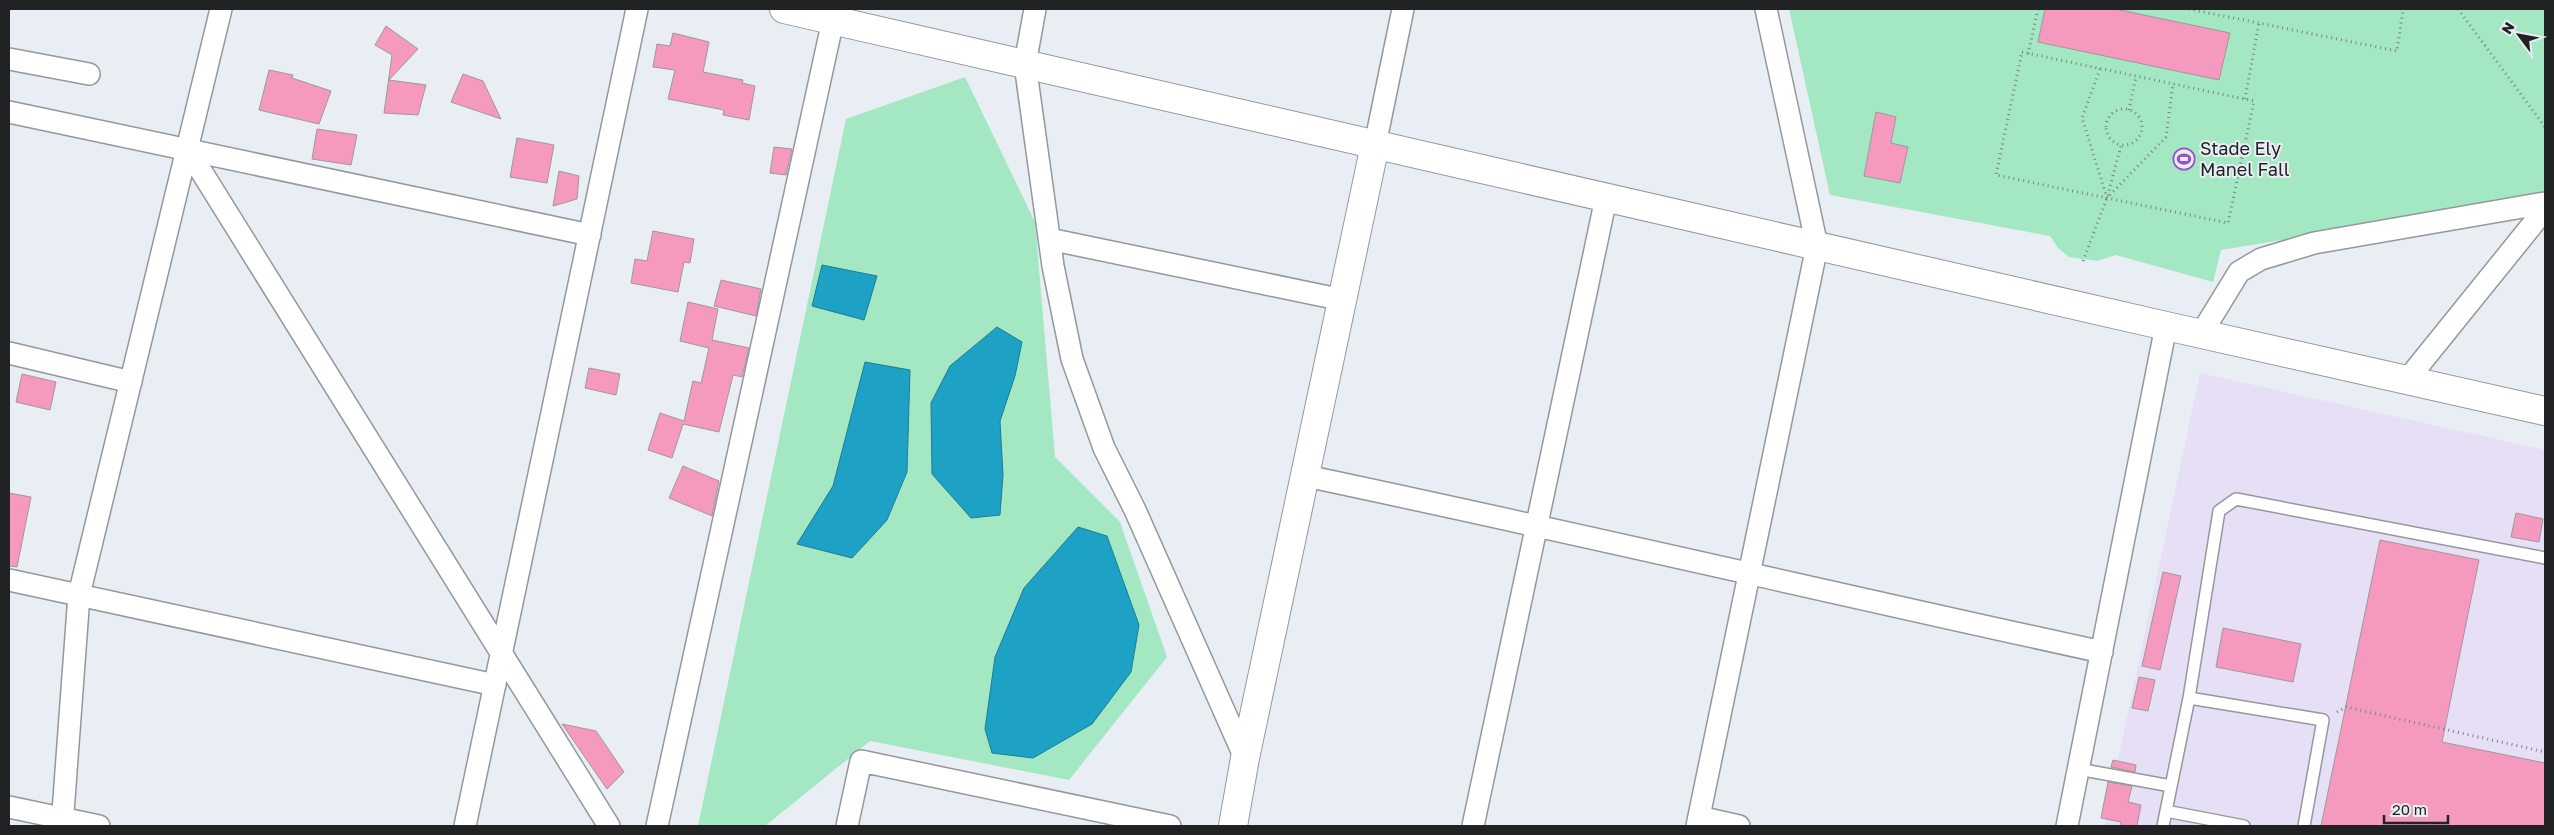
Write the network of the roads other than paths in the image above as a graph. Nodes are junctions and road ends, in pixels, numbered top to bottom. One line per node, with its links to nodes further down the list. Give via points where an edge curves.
1 (221, 9): 13 (street)
2 (637, 9): 17 (street)
3 (784, 9): 7 (street)
4 (1035, 9): 9 (street)
5 (1403, 9): 12 (street)
6 (1766, 9): 19 (street)
7 (833, 20): 9 (street); 47 (street)
8 (9, 59): 10 (street)
9 (1025, 64): 12 (street); 18 (street)
10 (89, 74)
11 (9, 112): 13 (street)
12 (1375, 145): 14 (street); 20 (street)
13 (188, 150): 17 (street); 25 (street); 34 (street)
14 (1606, 198): 19 (street); 28 (street)
15 (2545, 203): 22 (street, via 2314,243 2261,259 2239,272)
16 (2545, 209): 24 (street)
17 (590, 235): 34 (street)
18 (1050, 239): 20 (street); 37 (street, via 1072,358 1104,448)
19 (1818, 246): 21 (street); 30 (street)
20 (1343, 300): 27 (street)
21 (2166, 326): 22 (street); 33 (street)
22 (2201, 334): 24 (street)
23 (9, 353): 25 (street)
24 (2407, 380): 26 (street)
25 (131, 382): 32 (street)
26 (2545, 411)
27 (1306, 476): 28 (street); 37 (street)
28 (1538, 525): 30 (street); 51 (street)
29 (2545, 558): 36 (lane, via 2236,499 2219,511)
30 (1750, 575): 33 (street); 43 (street)
31 (9, 580): 32 (street)
32 (79, 595): 35 (street); 42 (street)
33 (2102, 652): 38 (street)
34 (502, 654): 35 (street); 46 (street)
35 (495, 685): 45 (street)
36 (2189, 698): 39 (lane); 56 (lane, via 2323,720)
37 (1245, 758): 50 (street)
38 (2078, 769): 39 (lane); 53 (street)
39 (2171, 786): 41 (lane)
40 (9, 807): 42 (street)
41 (2166, 811): 54 (lane); 55 (lane)
42 (63, 822): 44 (street)
43 (1698, 822): 52 (street)
44 (99, 826)
45 (465, 826)
46 (609, 826)
47 (656, 826)
48 (847, 826): 49 (street, via 861,761)
49 (1170, 826)
50 (1234, 826)
51 (1473, 826)
52 (1739, 826)
53 (2067, 826)
54 (2163, 826)
55 (2244, 826)
56 (2304, 826)

